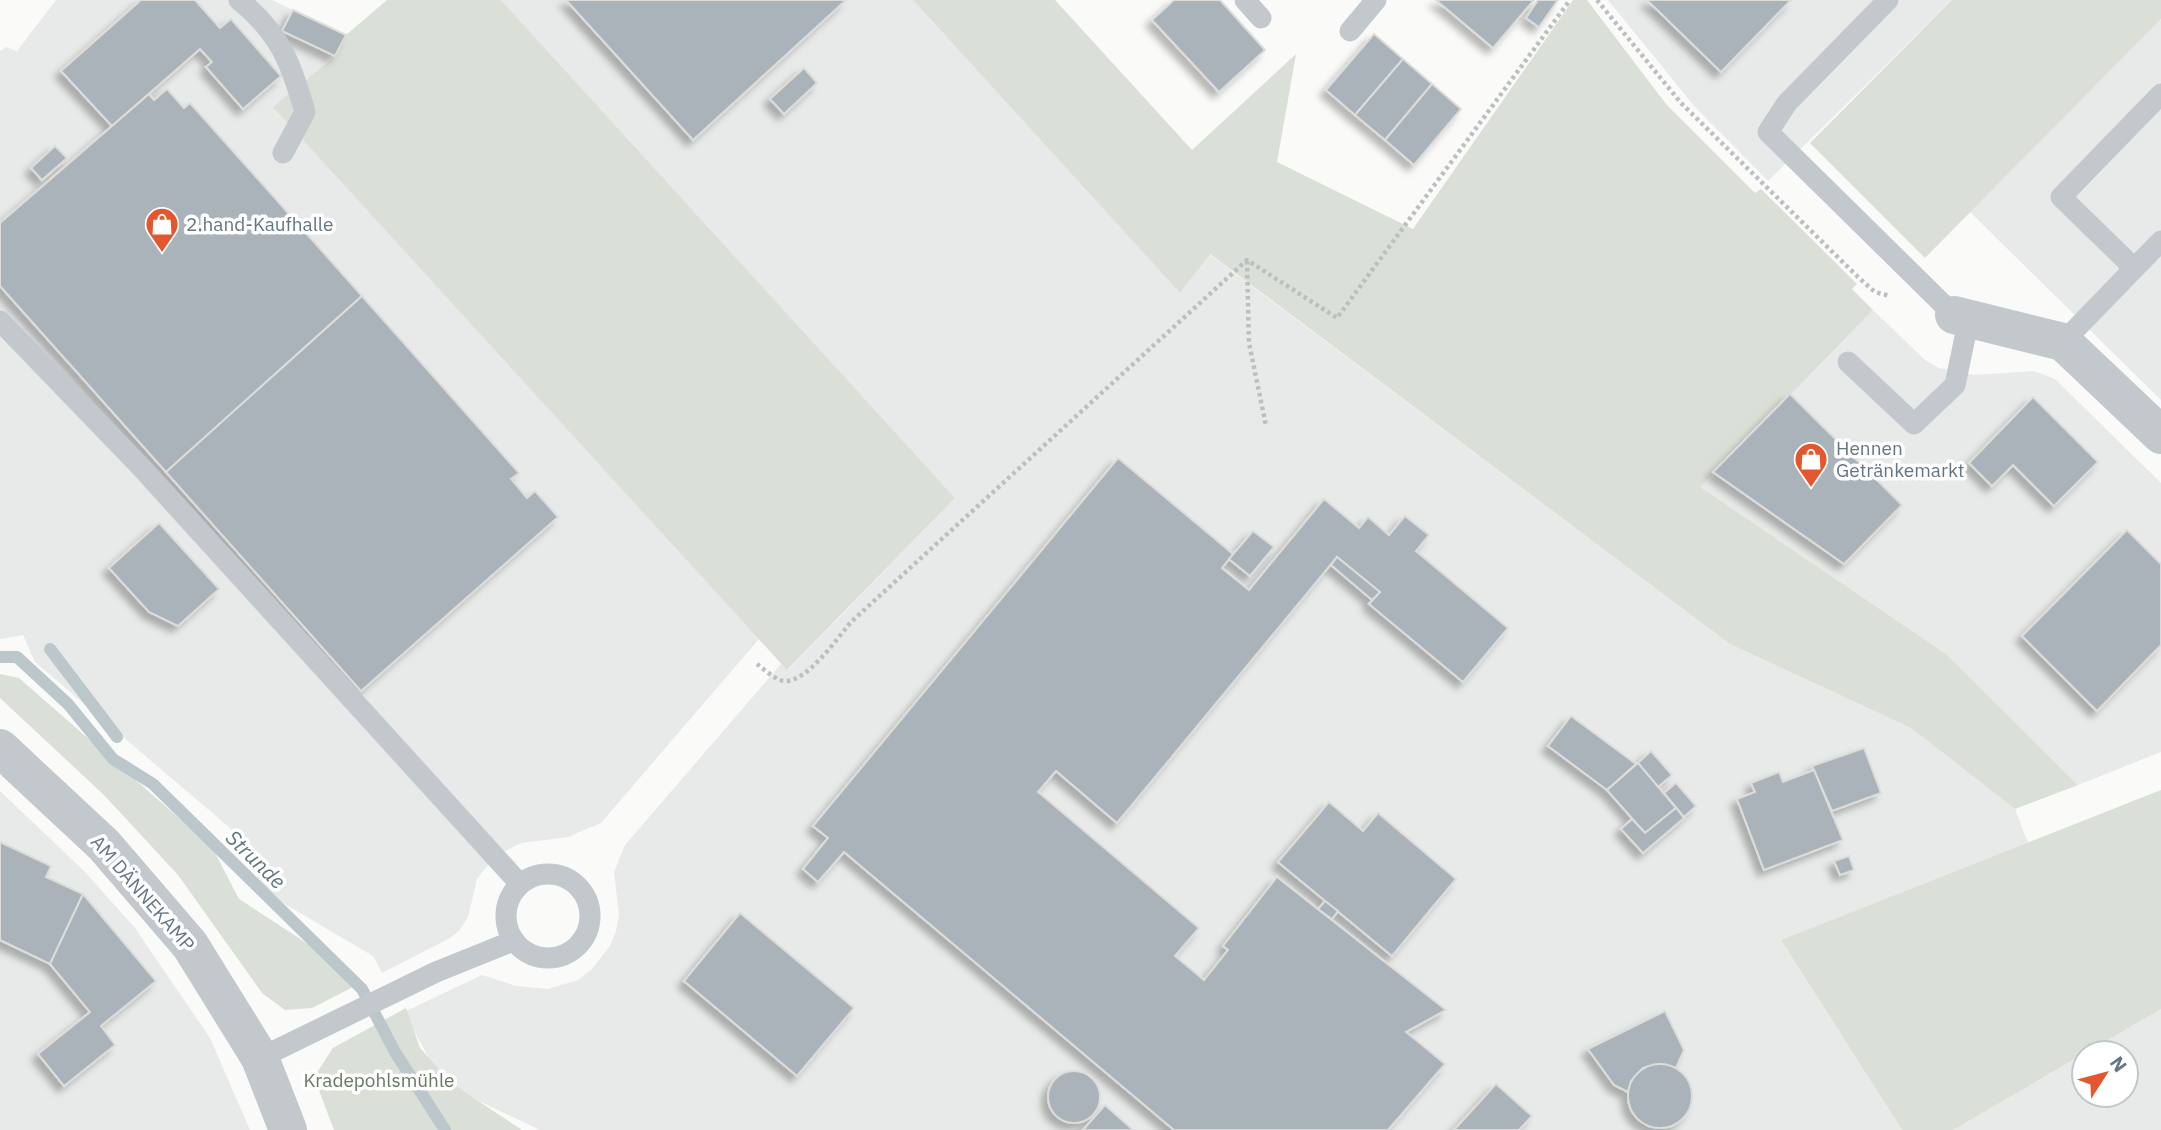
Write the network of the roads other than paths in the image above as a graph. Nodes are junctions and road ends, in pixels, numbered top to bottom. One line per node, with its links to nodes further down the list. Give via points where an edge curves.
1 (239, 0): 8 (lane, via 276,37 292,65 305,112)
2 (1245, 0): 5 (lane)
3 (1376, 0): 6 (lane)
4 (1888, 0): 11 (lane, via 1787,103 1768,132)
5 (1261, 18)
6 (1350, 31)
7 (2161, 94): 10 (lane, via 2061,197)
8 (283, 153)
9 (2161, 241): 10 (lane)
10 (2134, 268): 13 (lane)
11 (1961, 317): 13 (street); 14 (lane, via 1955,385 1914,424)
12 (0, 321): 17 (lane, via 140,466)
13 (2063, 342): 15 (street)
14 (1847, 362)
15 (2161, 435)
16 (0, 748): 19 (street, AM DÄNNEKAMP, via 104,845 190,945)
17 (520, 884): 18 (lane, via 505,911); 18 (lane, via 549,873 564,876 588,899 591,917 589,932 565,956 546,959 527,953)
18 (513, 941): 19 (lane, via 436,972)
19 (260, 1058): 20 (street, AM DÄNNEKAMP)
20 (288, 1130)

